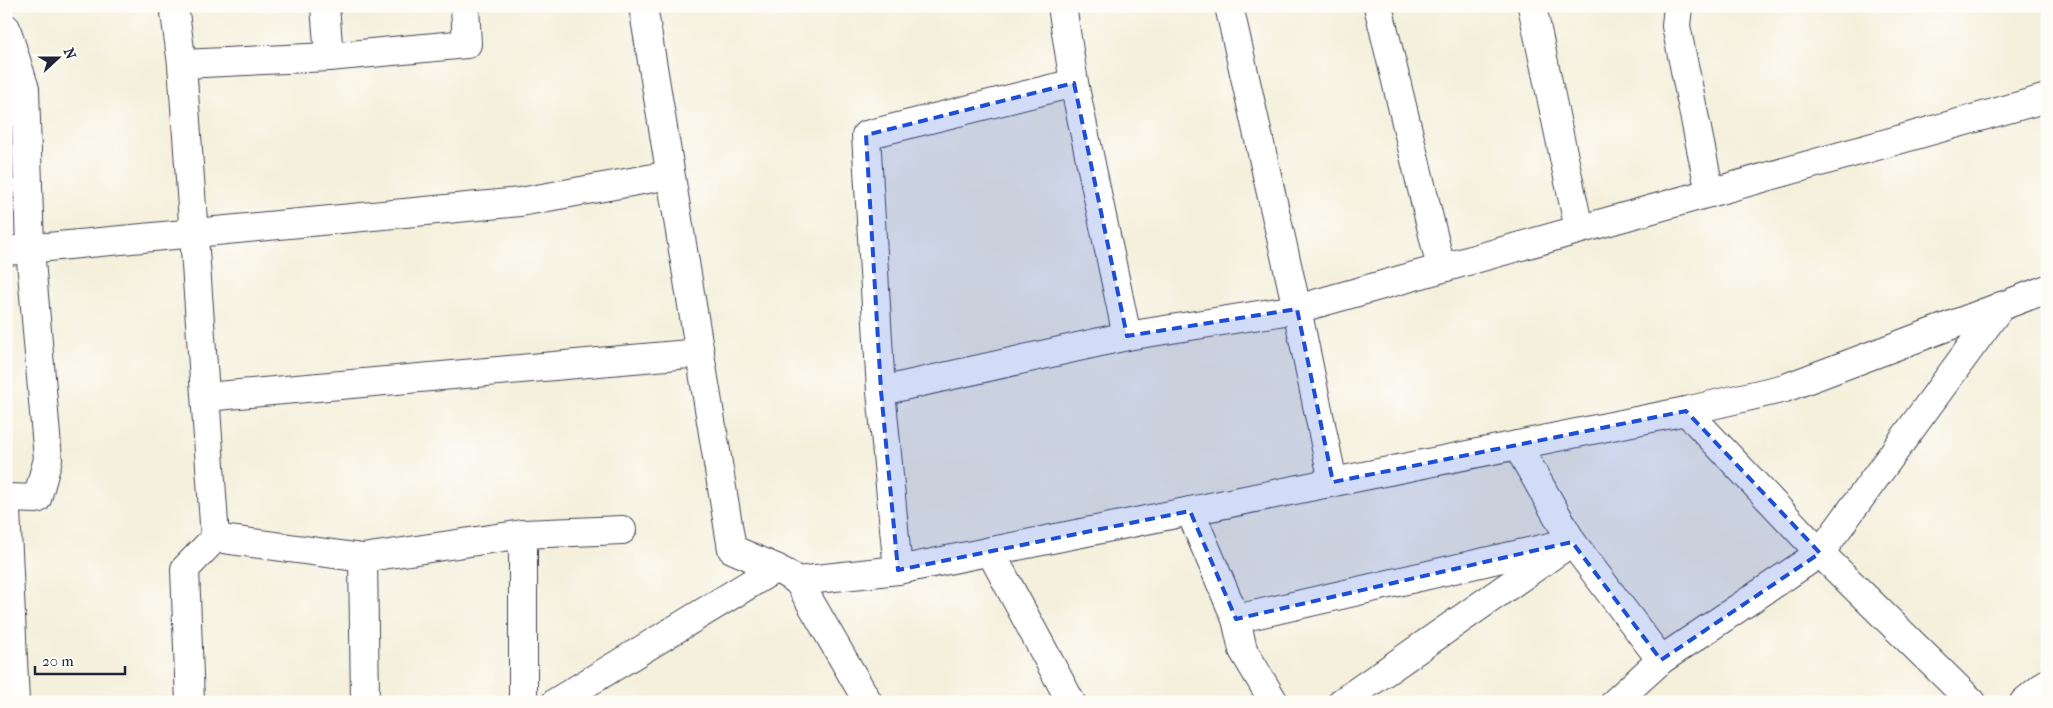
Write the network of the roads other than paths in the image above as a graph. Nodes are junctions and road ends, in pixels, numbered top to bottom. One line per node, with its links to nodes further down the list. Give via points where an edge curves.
1 (174, 6): 12 (street)
2 (325, 6): 11 (street)
3 (464, 6): 11 (street, via 467,44)
4 (643, 6): 16 (street)
5 (1062, 6): 13 (street)
6 (1228, 6): 24 (street)
7 (1378, 6): 21 (street)
8 (1532, 6): 18 (street)
9 (1678, 6): 17 (street, via 1676,26)
10 (6, 28): 14 (street)
11 (329, 56): 12 (street)
12 (182, 64): 19 (street)
13 (1074, 83): 25 (street); 27 (street, via 866,135)
14 (16, 90): 20 (street)
15 (2047, 98): 17 (street)
16 (670, 174): 19 (street, via 520,202); 26 (street)
17 (1710, 192): 18 (street)
18 (1579, 229): 21 (street)
19 (195, 233): 20 (street); 28 (street)
20 (18, 250): 32 (street, via 48,459 37,499)
21 (1441, 268): 24 (street)
22 (2047, 289): 23 (street)
23 (2001, 306): 29 (street, via 1785,388); 40 (street)
24 (1297, 309): 25 (street); 31 (street)
25 (1127, 336): 27 (street)
26 (700, 353): 28 (street); 43 (street, via 732,548)
27 (881, 391): 42 (street)
28 (206, 396): 37 (street)
29 (1686, 411): 30 (street); 40 (street)
30 (1517, 445): 31 (street); 38 (street)
31 (1333, 482): 34 (street)
32 (6, 498)
33 (6, 510): 45 (street)
34 (1190, 511): 39 (street); 44 (street)
35 (622, 530): 36 (street)
36 (523, 534): 41 (street); 51 (street)
37 (215, 538): 41 (street); 49 (street, via 185,568)
38 (1572, 542): 44 (street); 46 (street); 56 (street)
39 (990, 551): 42 (street); 54 (street)
40 (1820, 553): 46 (street); 58 (street)
41 (363, 558): 50 (street)
42 (898, 570): 43 (street)
43 (787, 574): 52 (street); 53 (street)
44 (1236, 619): 55 (street, via 1243,650)
45 (9, 620): 48 (street)
46 (1661, 660): 57 (street)
47 (2047, 683): 59 (street)
48 (15, 702)
49 (190, 702)
50 (365, 702)
51 (523, 702)
52 (556, 702)
53 (868, 702)
54 (1071, 702)
55 (1274, 702)
56 (1342, 702)
57 (1615, 702)
58 (1972, 702)
59 (2024, 702)

